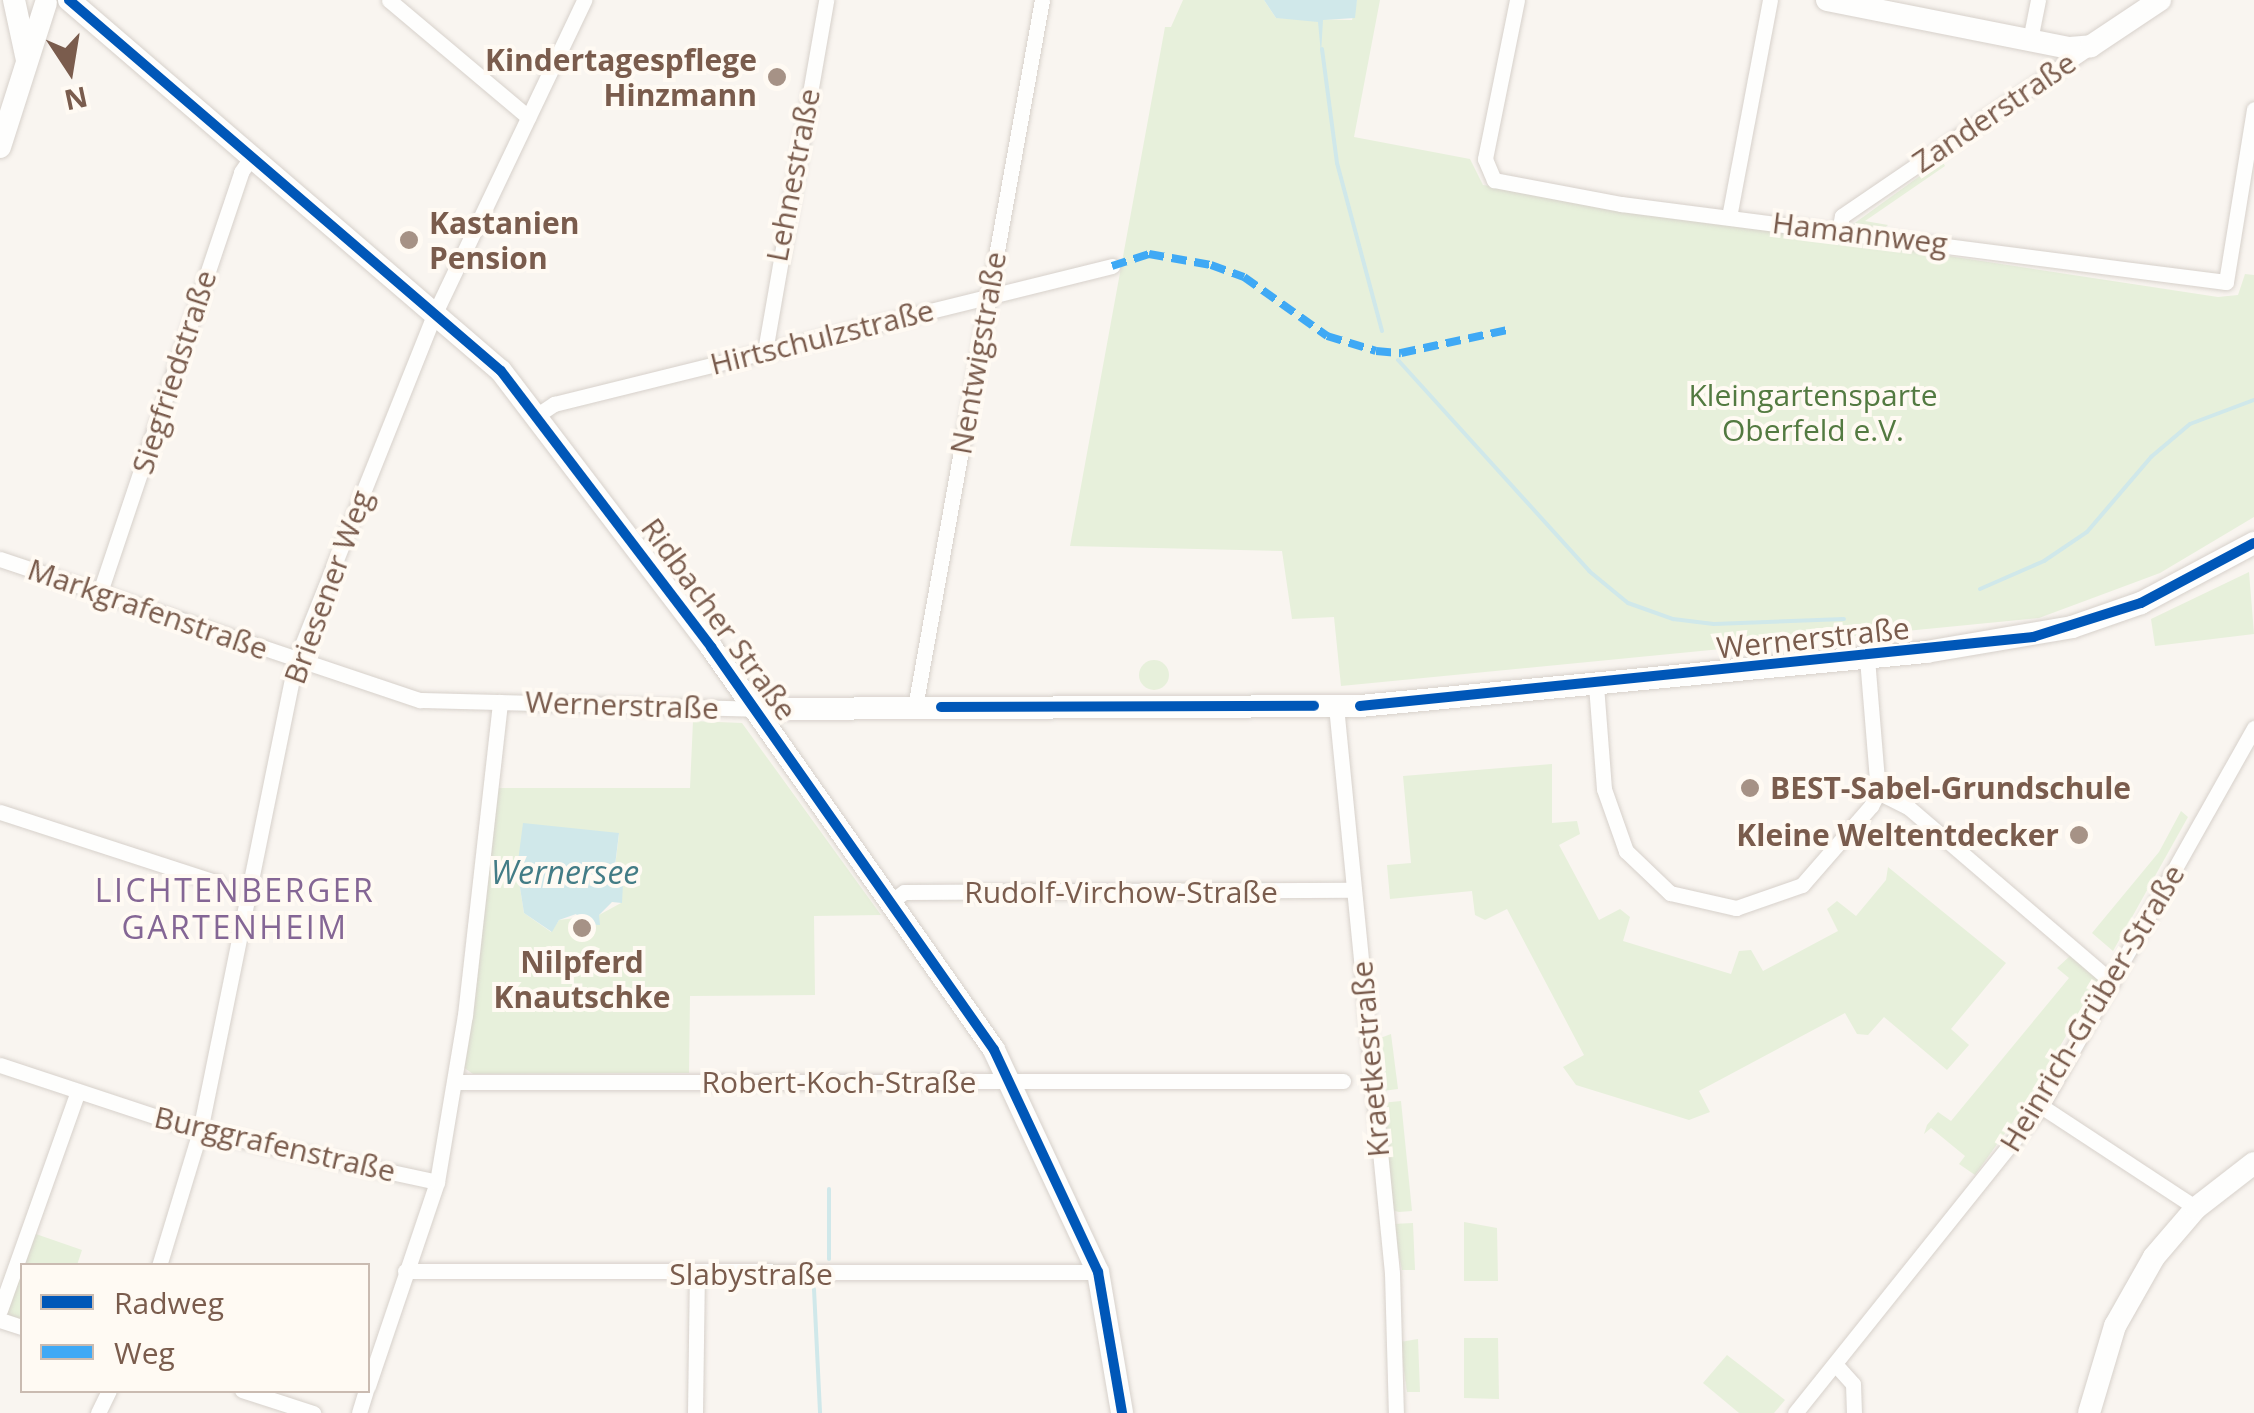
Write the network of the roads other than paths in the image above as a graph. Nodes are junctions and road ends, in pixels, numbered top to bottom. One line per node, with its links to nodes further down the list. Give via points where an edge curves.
1 (14, 0): 11 (street, via 28,8); 14 (street)
2 (389, 0): 16 (street)
3 (584, 0): 16 (street, Briesener Weg)
4 (826, 0): 24 (street, Lehnestraße)
5 (1042, 0): 22 (street, Nentwigstraße)
6 (1517, 0): 19 (street, Hamannweg, via 1485,159 1494,180)
7 (1770, 0): 19 (street)
8 (1827, 0): 12 (street)
9 (2038, 0): 12 (street)
10 (2160, 0): 13 (street, Zanderstraße)
11 (55, 1): 14 (street); 18 (street, Ridbacher Straße)
12 (2030, 40): 13 (street)
13 (2091, 46): 20 (street, Zanderstraße, via 1842,216)
14 (28, 64): 17 (street)
15 (2254, 109): 20 (street, Hamannweg, via 2226,282)
16 (528, 116): 23 (street, Briesener Weg)
17 (0, 147)
18 (252, 155): 23 (street, Ridbacher Straße); 28 (street, Siegfriedstraße)
19 (1729, 217): 20 (street, Hamannweg)
20 (1840, 231)
21 (1112, 266): 22 (street, Hirtschulzstraße)
22 (987, 297): 24 (street, Hirtschulzstraße); 34 (street, Nentwigstraße)
23 (435, 313): 25 (street, Ridbacher Straße, via 501,371); 30 (street, Briesener Weg)
24 (766, 351): 25 (street, Hirtschulzstraße, via 554,404)
25 (536, 416): 35 (street, Ridbacher Straße)
26 (2253, 546): 29 (street, Wernerstraße, via 2140,603 2072,628)
27 (0, 559): 28 (street, Markgrafenstraße)
28 (100, 592): 30 (street, Markgrafenstraße)
29 (1867, 658): 31 (street, Wernerstraße); 37 (street)
30 (296, 660): 32 (street, Wernerstraße, via 420,700); 49 (street, Briesener Weg)
31 (1596, 684): 33 (street, Wernerstraße); 37 (street, via 1612,820 1626,851 1670,893 1736,908 1802,885 1840,848)
32 (500, 702): 35 (street, Wernerstraße); 45 (street)
33 (1336, 706): 34 (street, Wernerstraße); 40 (street, Kraetkestraße)
34 (915, 707): 35 (street, Wernerstraße)
35 (757, 709): 41 (street, Ridbacher Straße)
36 (2254, 728): 42 (street, Heinrich-Grüber-Straße)
37 (1878, 792): 42 (street, via 1908,807)
38 (0, 812): 39 (street)
39 (218, 883)
40 (1354, 890): 41 (street, Rudolf-Virchow-Straße, via 904,892); 64 (street, Kraetkestraße, via 1392,1273)
41 (892, 901): 46 (street, Ridbacher Straße)
42 (2112, 982): 48 (street, Heinrich-Grüber-Straße)
43 (0, 1065): 47 (street, Burggrafenstraße)
44 (1344, 1081): 46 (street, Robert-Koch-Straße)
45 (454, 1082): 46 (street, Robert-Koch-Straße); 51 (street)
46 (1010, 1082): 55 (street, Ridbacher Straße)
47 (78, 1091): 49 (street, Burggrafenstraße); 57 (street)
48 (2041, 1106): 52 (street); 58 (street, Heinrich-Grüber-Straße)
49 (200, 1131): 51 (street, Burggrafenstraße); 53 (street, Briesener Weg)
50 (2254, 1163): 52 (street)
51 (436, 1182): 54 (street)
52 (2196, 1208): 67 (street, via 2134,1289 2104,1353)
53 (160, 1263)
54 (405, 1271): 56 (street, Slabystraße); 59 (street)
55 (1098, 1272): 56 (street, Slabystraße); 63 (street, Ridbacher Straße)
56 (697, 1274): 62 (street)
57 (0, 1310)
58 (1835, 1364): 65 (street, Heinrich-Grüber-Straße); 66 (street, via 1853,1384)
59 (370, 1379)
60 (251, 1393): 61 (street)
61 (313, 1413)
62 (695, 1413)
63 (1122, 1413)
64 (1396, 1413)
65 (1795, 1413)
66 (1854, 1413)
67 (2090, 1413)

